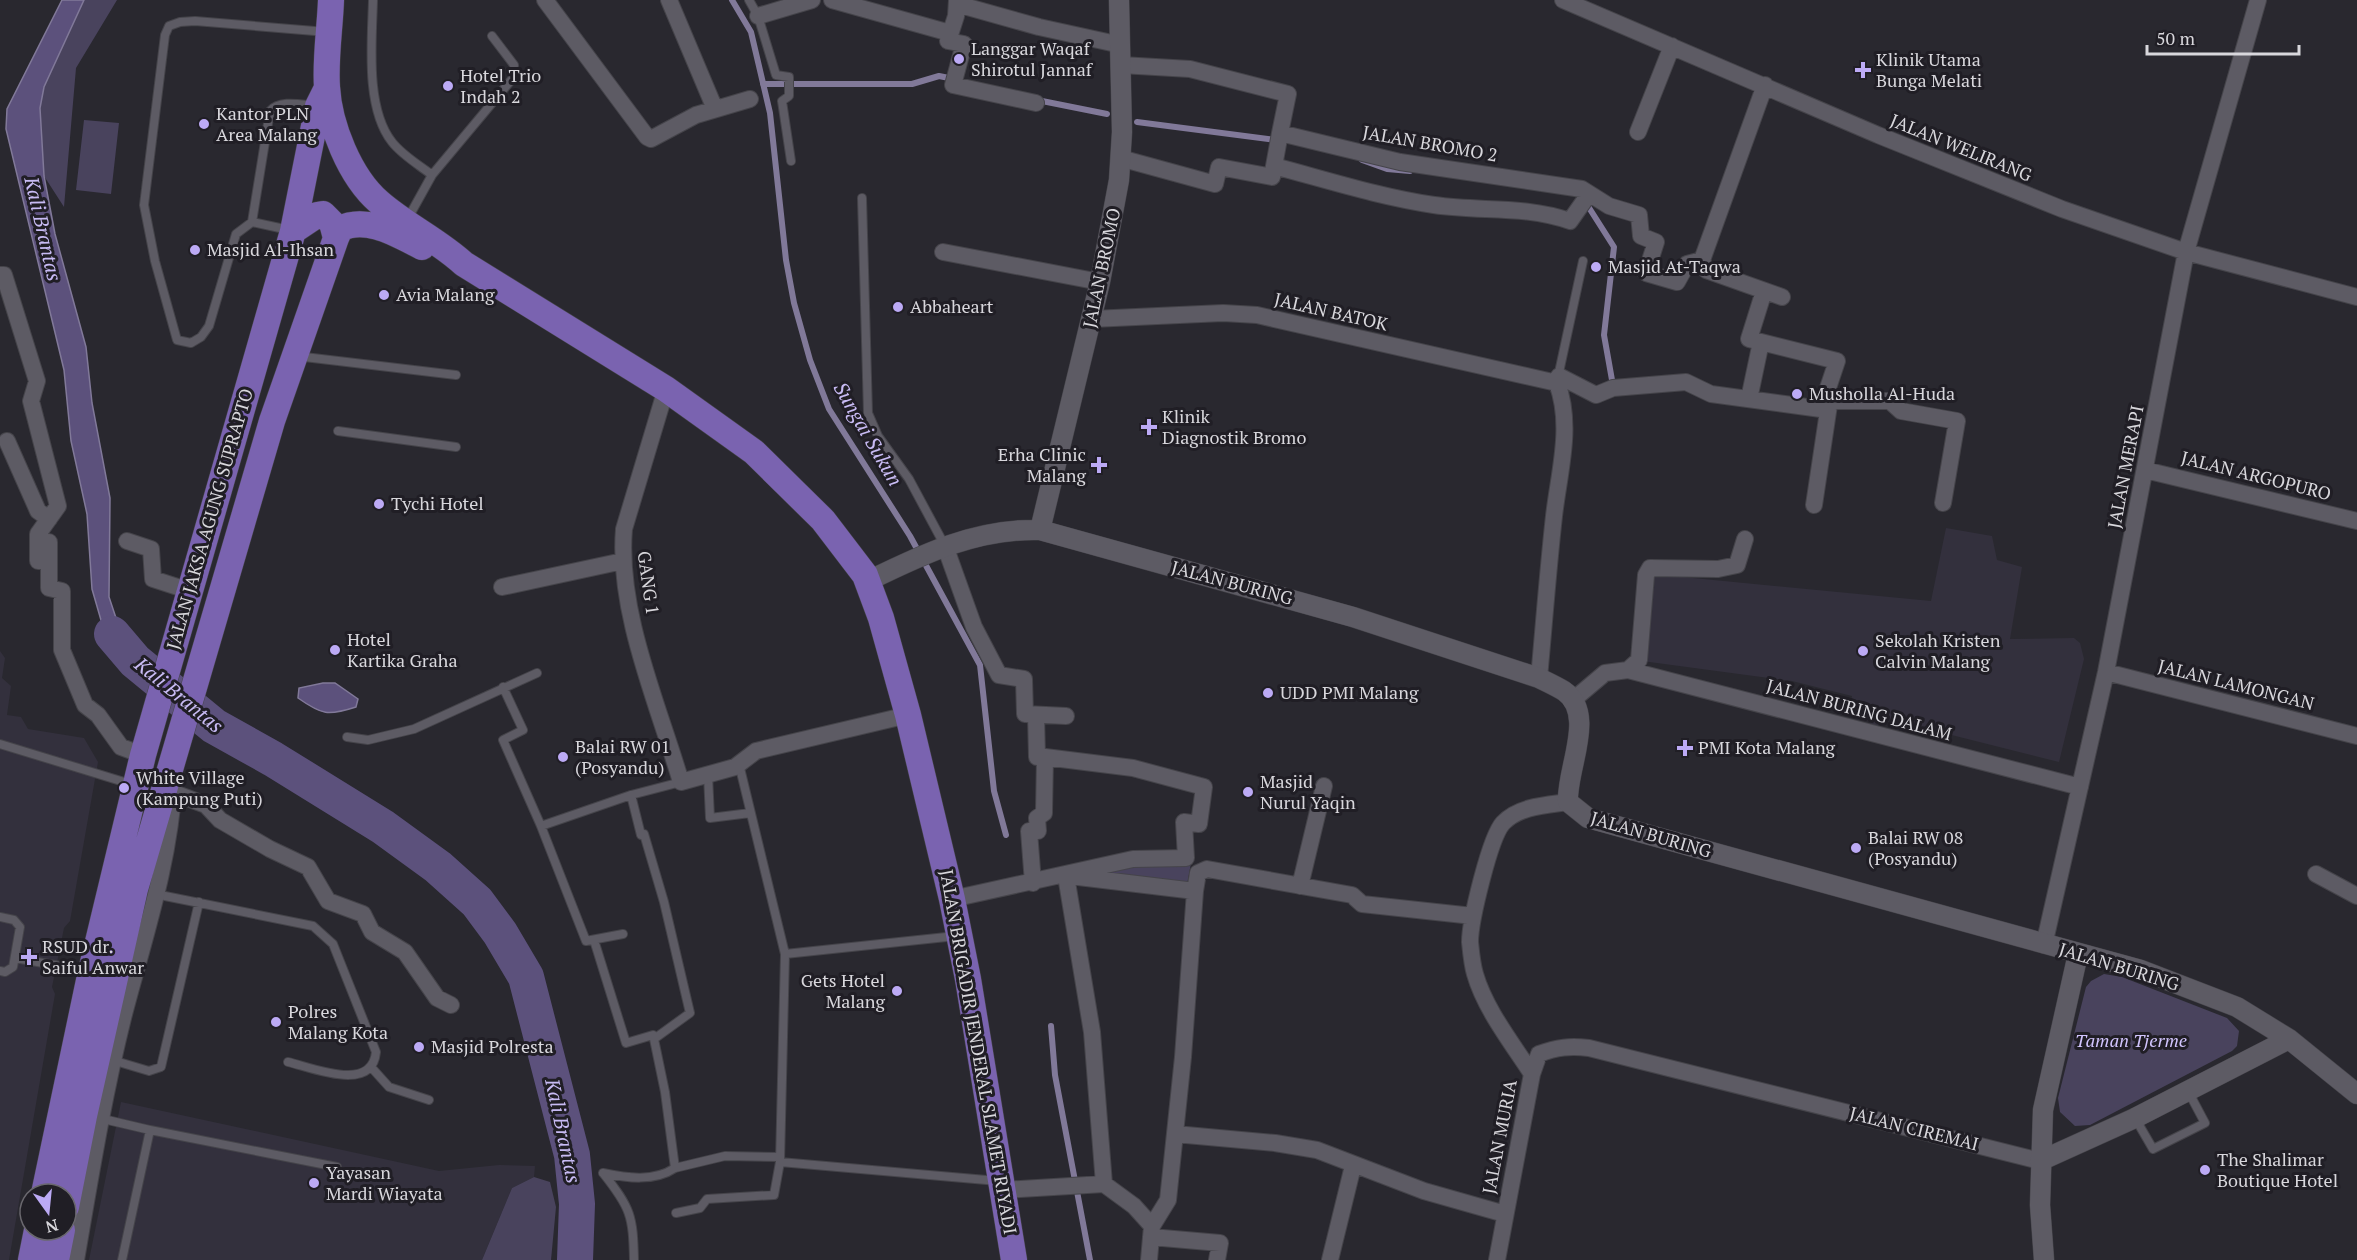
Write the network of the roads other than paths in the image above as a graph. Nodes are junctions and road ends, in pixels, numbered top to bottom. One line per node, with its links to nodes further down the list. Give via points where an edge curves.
1 (331, 0): 13 (main road)
2 (373, 0): 29 (lane, via 371,74 386,133 394,145)
3 (545, 0): 23 (street, via 646,137 651,139 696,114)
4 (669, 0): 23 (street)
5 (750, 0): 12 (lane)
6 (812, 0): 12 (street)
7 (832, 0): 14 (street)
8 (1119, 0): 16 (street, JALAN BROMO)
9 (1563, 0): 17 (street, JALAN WELIRANG)
10 (2258, 0): 37 (street, JALAN MERAPI)
11 (957, 2): 14 (street, via 957,16); 16 (street, via 1039,27)
12 (758, 16): 27 (lane, via 776,75 789,77 789,96 782,101)
13 (330, 33): 20 (main road); 33 (lane, via 195,21 169,26 165,35 144,205 177,340 191,343 209,326 236,234)
14 (950, 33): 22 (street, via 948,41 964,44 953,85)
15 (492, 36): 29 (lane, via 514,64 513,78)
16 (1121, 45): 18 (street, JALAN BROMO)
17 (1672, 46): 19 (street, JALAN WELIRANG); 24 (street)
18 (1121, 64): 25 (street, via 1190,69 1288,94); 26 (street, JALAN BROMO)
19 (1766, 85): 37 (street, JALAN WELIRANG, via 2062,209); 38 (street)
20 (323, 97): 32 (main road, JALAN BRIGADIR JENDERAL SLAMET RIYADI, via 342,149 360,183); 33 (lane, via 274,106 270,111); 34 (main road, JALAN JAKSA AGUNG SUPRAPTO)
21 (750, 99): 23 (street)
22 (1036, 103)
23 (716, 110)
24 (1638, 132)
25 (1279, 139): 28 (street); 31 (street, JALAN BROMO 2, via 1582,189)
26 (1120, 158): 28 (street, via 1215,184 1219,167 1272,177); 42 (street, JALAN BROMO)
27 (791, 162)
28 (1274, 166): 31 (street, via 1398,199 1437,206 1542,212 1570,221)
29 (432, 176): 32 (lane)
30 (862, 198): 66 (lane, via 868,413 878,436 909,479)
31 (1586, 200): 38 (street, JALAN BROMO 2, via 1639,215 1641,236 1656,242 1646,273 1677,282 1687,264)
32 (406, 221): 40 (main road, JALAN BRIGADIR JENDERAL SLAMET RIYADI)
33 (252, 222): 34 (lane)
34 (293, 231): 35 (main road, via 323,214 333,223); 71 (main road, JALAN JAKSA AGUNG SUPRAPTO)
35 (336, 238): 40 (main road, JALAN BRIGADIR JENDERAL SLAMET RIYADI, via 340,229 358,223); 49 (main road, JALAN JAKSA AGUNG SUPRAPTO)
36 (943, 252): 42 (street)
37 (2186, 252): 45 (street, JALAN WELIRANG); 58 (street, JALAN MERAPI)
38 (1702, 260): 43 (street, via 1706,270)
39 (1582, 261): 51 (lane)
40 (464, 264): 52 (main road, JALAN BRIGADIR JENDERAL SLAMET RIYADI)
41 (0, 275): 46 (street, via 4,275)
42 (1100, 282): 47 (street, JALAN BROMO)
43 (1764, 291): 44 (street); 48 (street, via 1749,339)
44 (1782, 297)
45 (2357, 297)
46 (6, 301): 61 (street, via 37,381 31,401 58,506)
47 (1092, 319): 51 (street, JALAN BATOK, via 1257,315); 63 (street, JALAN BROMO)
48 (1761, 342): 53 (street); 54 (street, via 1836,361)
49 (293, 355): 50 (lane); 85 (main road, JALAN JAKSA AGUNG SUPRAPTO, via 280,422 205,650)
50 (456, 375)
51 (1558, 380): 53 (street, JALAN BATOK, via 1596,395 1613,388 1686,382 1711,394); 75 (street, via 1565,430)
52 (666, 389): 68 (street, GANG 1, via 624,529); 69 (main road, JALAN BRIGADIR JENDERAL SLAMET RIYADI, via 754,452 794,490 828,527)
53 (1749, 399): 54 (street, JALAN BATOK)
54 (1825, 407): 59 (street, JALAN BATOK, via 1835,401 1890,401 1901,411 1957,421); 60 (street)
55 (338, 431): 57 (lane)
56 (7, 441): 61 (street, via 38,511)
57 (456, 447)
58 (2145, 470): 62 (street, JALAN ARGOPURO); 73 (street, JALAN MERAPI)
59 (1943, 503)
60 (1814, 505)
61 (49, 519): 67 (street, via 38,534); 84 (street, via 49,588 62,591 62,650 86,705 121,747)
62 (2357, 521)
63 (1040, 530): 66 (street, JALAN BURING, via 991,532); 75 (street, JALAN BURING, via 1353,617)
64 (1745, 539): 72 (street, via 1737,565 1718,569 1653,567 1646,572 1639,660)
65 (127, 541): 71 (street, via 151,549 153,579)
66 (938, 548): 69 (street, JALAN BURING); 79 (street, via 999,675 1024,679 1025,714)
67 (38, 561)
68 (623, 561): 70 (street); 89 (street, GANG 1, via 630,612)
69 (868, 581): 78 (main road, JALAN BRIGADIR JENDERAL SLAMET RIYADI)
70 (502, 586)
71 (190, 591): 84 (main road, JALAN JAKSA AGUNG SUPRAPTO)
72 (1628, 670): 77 (street, via 1605,673); 92 (street, JALAN BURING DALAM)
73 (2106, 672): 81 (street, JALAN LAMONGAN); 92 (street, JALAN MERAPI)
74 (537, 673): 76 (lane)
75 (1539, 678): 77 (street, JALAN BURING)
76 (503, 687): 82 (lane, via 414,729 368,740); 97 (lane, via 523,730 503,740)
77 (1573, 699): 95 (street, JALAN BURING, via 1580,712 1580,730 1567,786)
78 (908, 715): 87 (street, via 756,751); 105 (main road, JALAN BRIGADIR JENDERAL SLAMET RIYADI)
79 (1036, 715): 80 (street); 86 (street, via 1037,757)
80 (1066, 716)
81 (2357, 736)
82 (347, 737)
83 (0, 744): 90 (lane)
84 (145, 748): 90 (main road, JALAN JAKSA AGUNG SUPRAPTO)
85 (176, 754): 93 (street, JALAN JAKSA AGUNG SUPRAPTO); 103 (main road, JALAN JAKSA AGUNG SUPRAPTO)
86 (1045, 757): 99 (street, via 1133,768 1204,787 1199,824 1184,822 1186,858 1133,859); 100 (street, via 1044,813 1037,818 1038,831 1029,831)
87 (739, 764): 88 (street); 96 (lane)
88 (708, 775): 89 (street); 96 (lane, via 710,818)
89 (681, 782): 94 (lane)
90 (136, 786): 117 (main road, JALAN JAKSA AGUNG SUPRAPTO)
91 (1324, 786): 101 (street)
92 (2080, 787): 112 (street, JALAN MERAPI)
93 (174, 793): 103 (street, JALAN JAKSA AGUNG SUPRAPTO); 118 (street, via 206,805 220,820 308,867 328,901 363,914 372,932 405,952 437,998)
94 (631, 795): 97 (lane); 119 (lane, via 664,902 690,1013)
95 (1568, 802): 107 (street, JALAN MURIA, via 1515,814 1502,824); 112 (street, JALAN BURING, via 1577,812 1600,822)
96 (750, 813): 113 (lane)
97 (541, 826): 111 (lane, via 586,942)
98 (2316, 873): 104 (street)
99 (1066, 876): 100 (street); 102 (street); 139 (street, via 1092,1032)
100 (1033, 883): 105 (street)
101 (1300, 886): 102 (street, via 1207,869 1198,873); 107 (street, via 1352,895 1362,904)
102 (1195, 891): 131 (street)
103 (145, 892): 106 (lane); 121 (main road, JALAN JAKSA AGUNG SUPRAPTO)
104 (2357, 896)
105 (952, 899): 110 (main road, JALAN BRIGADIR JENDERAL SLAMET RIYADI)
106 (199, 902): 121 (lane, via 161,1067 149,1071); 123 (lane, via 313,926 333,944 376,1052)
107 (1473, 916): 124 (street, JALAN MURIA, via 1470,942 1475,973)
108 (0, 917): 115 (lane, via 14,920 20,927)
109 (623, 934): 111 (lane)
110 (960, 936): 113 (lane); 140 (main road, JALAN BRIGADIR JENDERAL SLAMET RIYADI)
111 (594, 940): 119 (lane, via 627,1043 653,1035)
112 (2044, 945): 114 (street, JALAN BURING)
113 (784, 954): 132 (lane)
114 (2078, 954): 120 (street, JALAN BURING, via 2141,969 2237,1007); 133 (street, via 2046,1093)
115 (15, 958): 116 (lane, via 9,970); 117 (lane)
116 (0, 971)
117 (91, 971): 137 (main road, JALAN JAKSA AGUNG SUPRAPTO)
118 (451, 1005)
119 (654, 1039): 136 (lane)
120 (2289, 1040): 125 (street); 126 (street, JALAN BURING)
121 (105, 1058): 128 (main road, JALAN JAKSA AGUNG SUPRAPTO)
122 (288, 1062): 123 (lane, via 349,1077)
123 (371, 1067): 127 (lane, via 389,1087)
124 (1532, 1074): 133 (street, JALAN CIREMAI, via 1539,1054 1570,1046 1589,1048); 144 (street, JALAN MURIA)
125 (2188, 1090): 129 (street); 129 (lane, via 2205,1123 2153,1149)
126 (2357, 1094)
127 (429, 1100)
128 (92, 1117): 130 (lane); 138 (main road, JALAN JAKSA AGUNG SUPRAPTO); 150 (street, JALAN JAKSA AGUNG SUPRAPTO)
129 (2134, 1118): 133 (street)
130 (150, 1130): 135 (lane); 151 (lane)
131 (1175, 1134): 134 (street, via 1317,1150); 142 (street)
132 (780, 1160): 136 (lane, via 725,1156); 140 (lane); 143 (lane, via 774,1195 707,1199 700,1208)
133 (2040, 1161): 158 (street)
134 (1353, 1166): 144 (street); 156 (street)
135 (337, 1167)
136 (675, 1168): 152 (lane, via 666,1174 631,1178 603,1173 632,1218)
137 (47, 1182)
138 (73, 1182)
139 (1104, 1184): 140 (street); 141 (street)
140 (1002, 1186): 153 (main road, JALAN BRIGADIR JENDERAL SLAMET RIYADI)
141 (1134, 1206): 142 (street); 145 (street)
142 (1164, 1207): 145 (street)
143 (676, 1213)
144 (1505, 1214): 157 (street, JALAN MURIA)
145 (1151, 1232): 154 (street); 155 (street, via 1220,1243)
146 (35, 1242): 148 (main road)
147 (60, 1242): 149 (main road)
148 (31, 1260)
149 (56, 1260)
150 (76, 1260)
151 (122, 1260)
152 (634, 1260)
153 (1014, 1260)
154 (1149, 1260)
155 (1217, 1260)
156 (1330, 1260)
157 (1497, 1260)
158 (2044, 1260)

